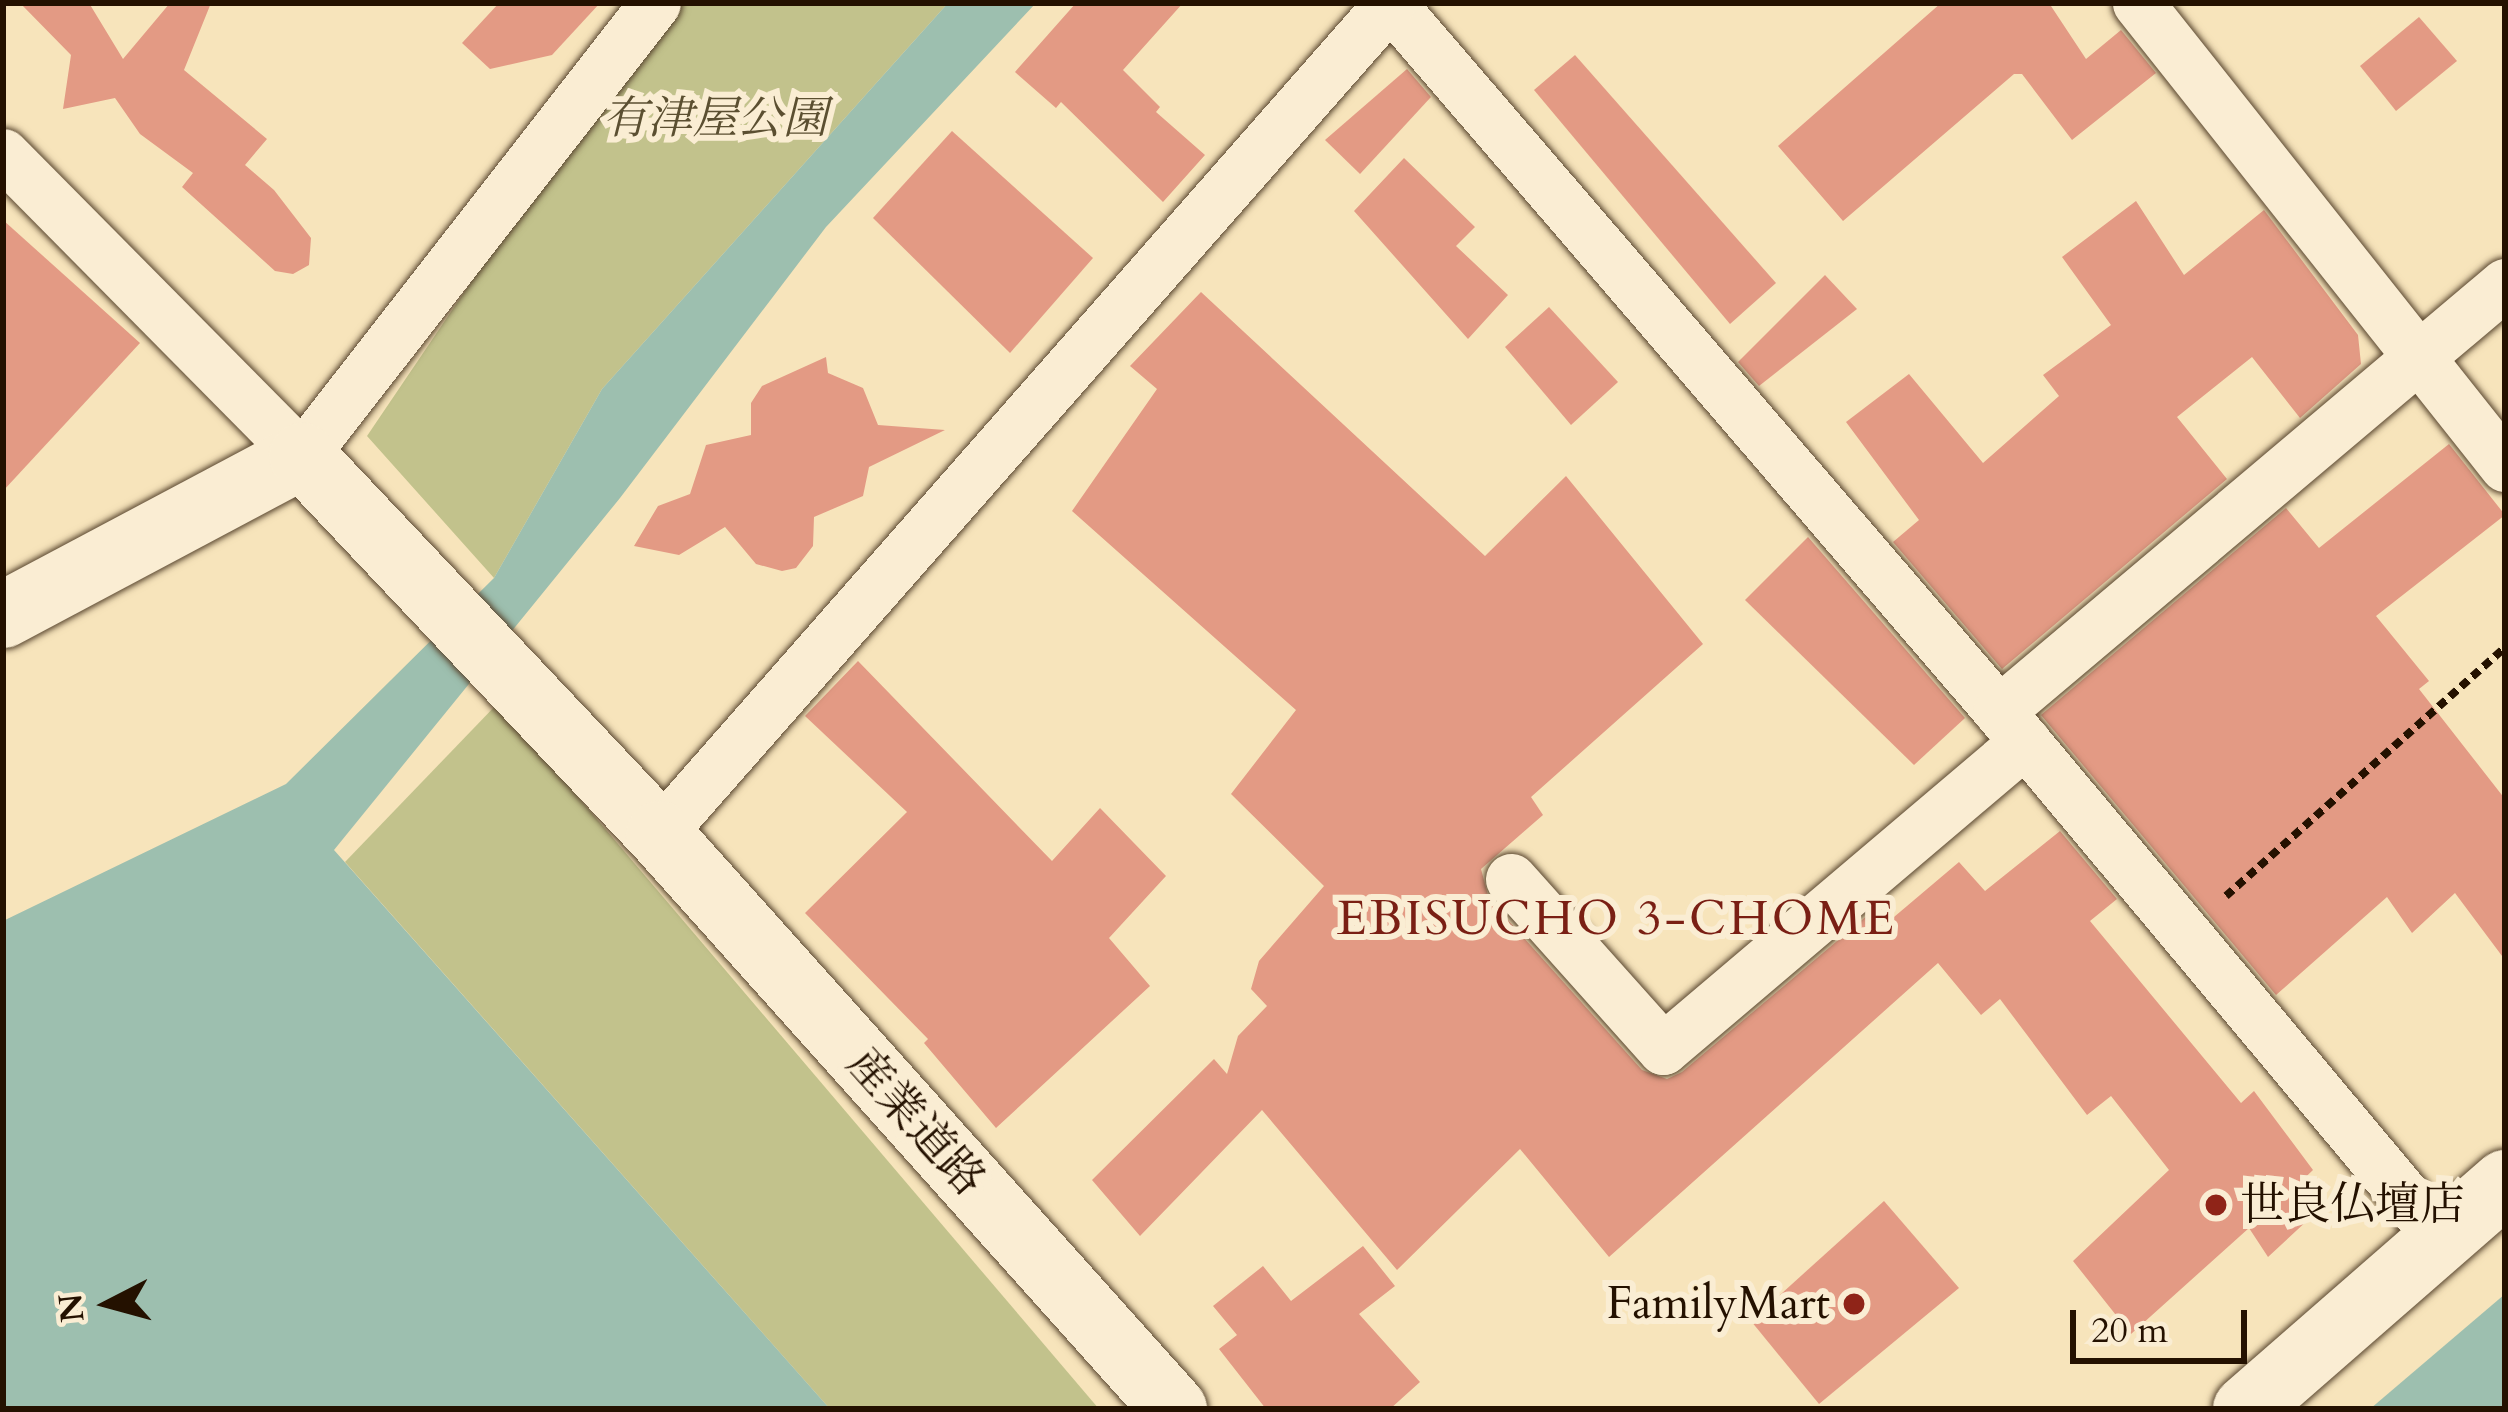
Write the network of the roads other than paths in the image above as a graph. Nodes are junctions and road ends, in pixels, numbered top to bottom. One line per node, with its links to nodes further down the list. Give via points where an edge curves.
1 (655, 3): 7 (street)
2 (1390, 3): 10 (street); 11 (street)
3 (2138, 3): 6 (street)
4 (3, 154): 7 (street)
5 (2505, 284): 6 (street)
6 (2418, 358): 8 (street); 10 (street)
7 (302, 456): 9 (street); 11 (street, 産業道路)
8 (2505, 466)
9 (3, 615)
10 (2012, 727): 12 (street, via 1663,1048); 14 (street)
11 (659, 834): 15 (street, 産業道路)
12 (1511, 878)
13 (2505, 1183): 14 (street)
14 (2441, 1239): 16 (street)
15 (1174, 1409)
16 (2246, 1409)

